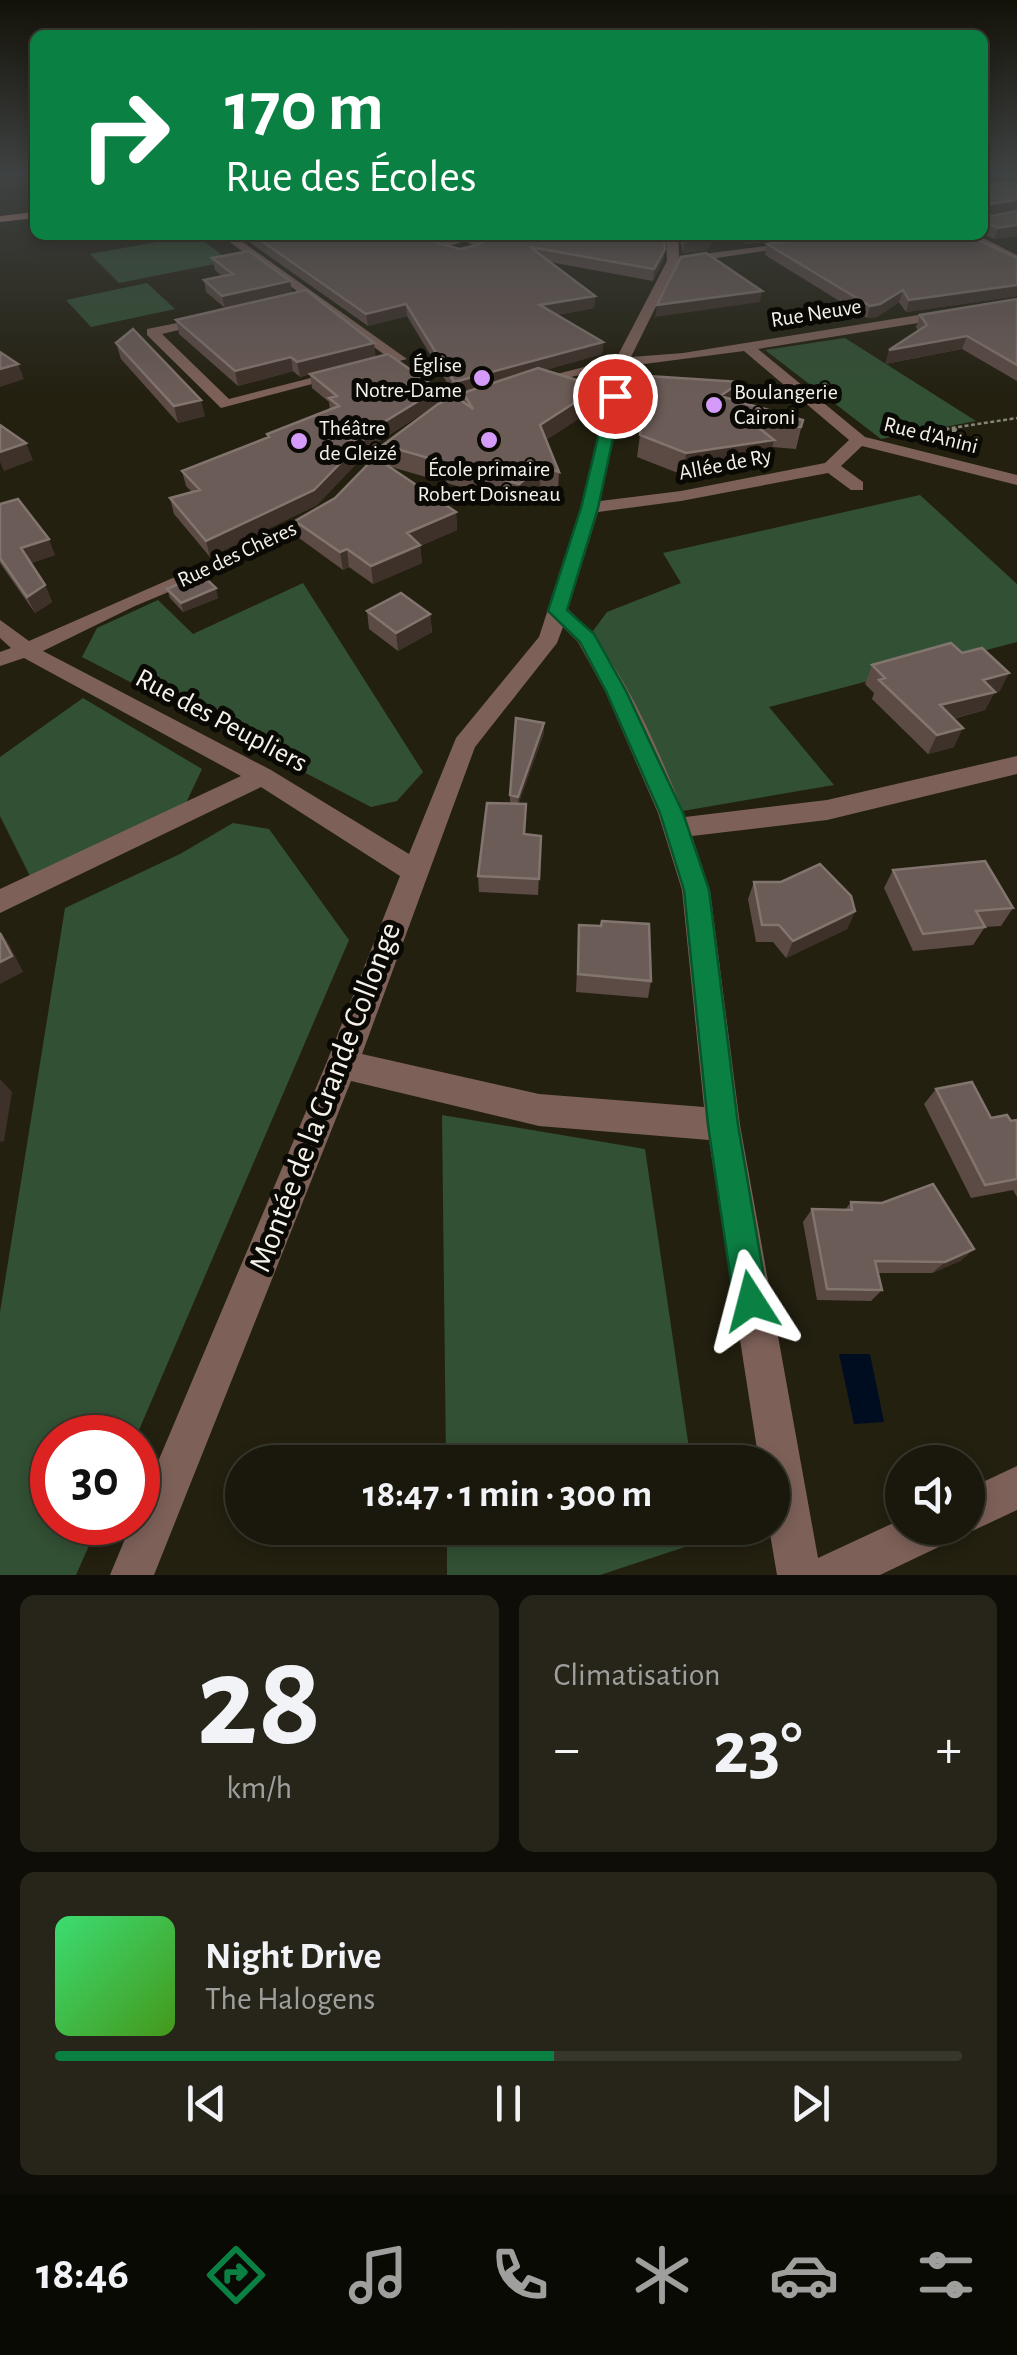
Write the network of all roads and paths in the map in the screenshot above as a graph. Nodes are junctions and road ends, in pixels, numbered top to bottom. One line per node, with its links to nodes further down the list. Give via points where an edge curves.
1 (245, 248): 5 (street)
2 (673, 248): 4 (street)
3 (772, 248): 4 (street)
4 (673, 262): 10 (street)
5 (312, 296): 6 (street); 8 (street, via 400,359 226,404 152,332)
6 (294, 300)
7 (1017, 304): 9 (street, Rue Neuve)
8 (223, 316)
9 (746, 346): 10 (street, Rue Neuve); 13 (street, Rue d'Anini)
10 (622, 364): 11 (street); 18 (street)
11 (502, 390)
12 (1017, 418): 13 (path)
13 (858, 440): 14 (street); 15 (street, Rue d'Anini)
14 (831, 466): 16 (street); 18 (street, Allée de Ry, via 684,500)
15 (1017, 480)
16 (857, 486)
17 (345, 492): 21 (street, Rue des Chères, via 325,512 266,543)
18 (590, 508): 19 (street)
19 (554, 625): 25 (street, via 588,639); 26 (street, Montée de la Grande Collonge, via 464,744)
20 (0, 626): 21 (street, Rue des Peupliers)
21 (28, 651): 22 (street, Rue des Chères); 24 (street, Rue des Peupliers)
22 (0, 660)
23 (1017, 766): 25 (street, via 827,810)
24 (262, 776): 26 (street, Rue des Peupliers); 27 (street)
25 (677, 828): 29 (street, via 696,890)
26 (413, 870): 28 (street, Montée de la Grande Collonge)
27 (0, 902)
28 (342, 1064): 29 (street, via 539,1110); 33 (street, Montée de la Grande Collonge)
29 (723, 1125): 34 (street)
30 (1017, 1487): 31 (street)
31 (985, 1502)
32 (895, 1545): 35 (street)
33 (132, 1575)
34 (799, 1575)
35 (831, 1575)

